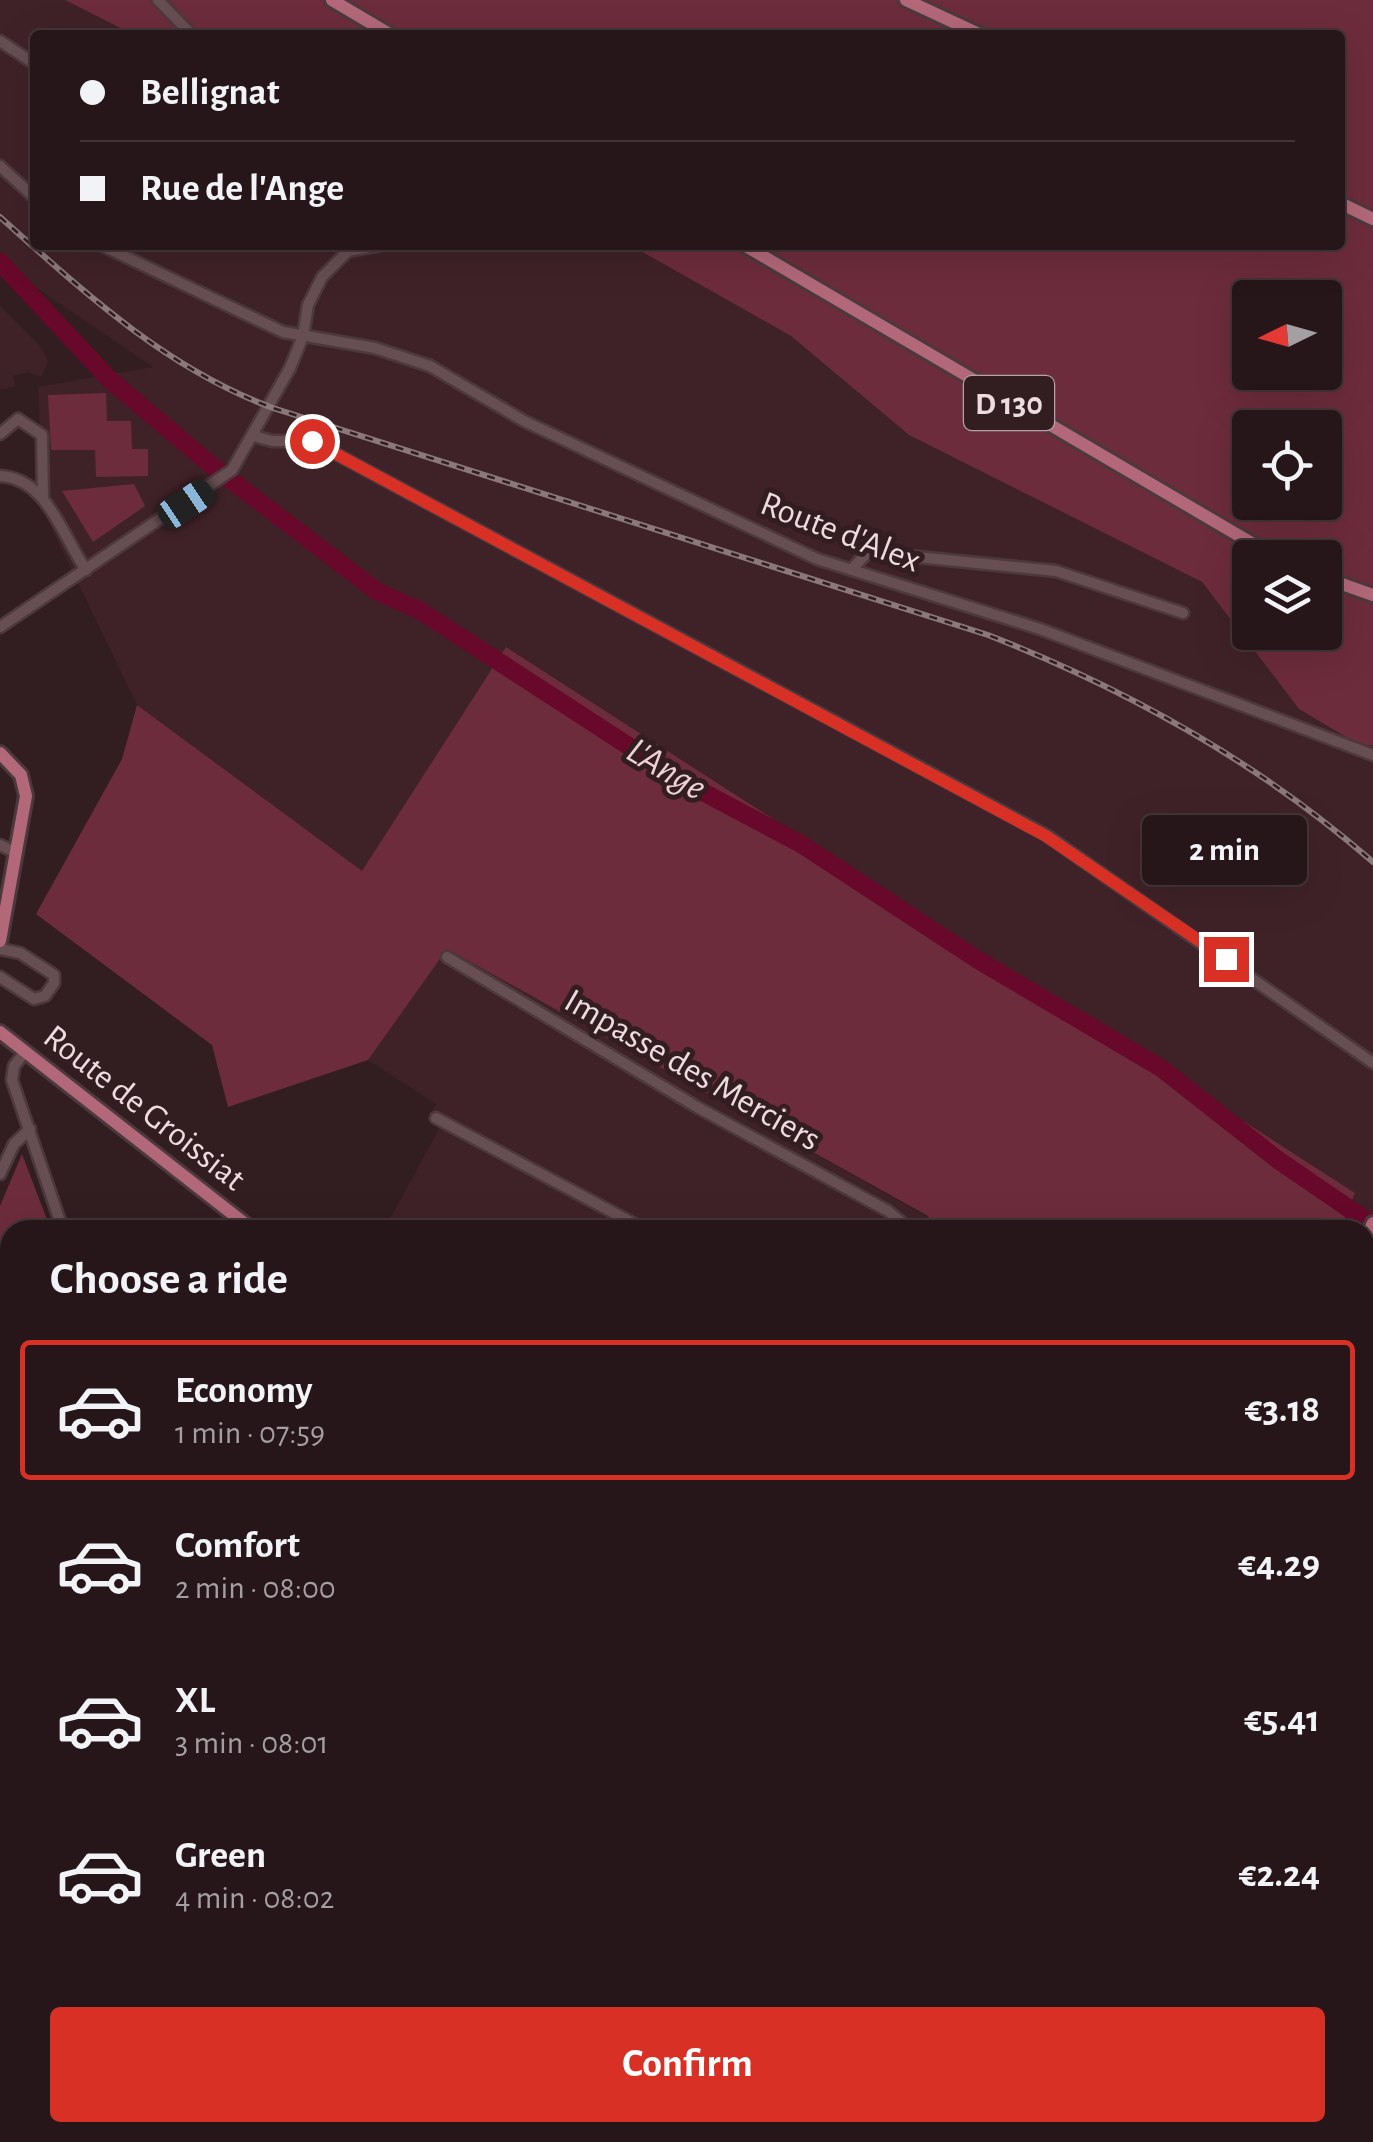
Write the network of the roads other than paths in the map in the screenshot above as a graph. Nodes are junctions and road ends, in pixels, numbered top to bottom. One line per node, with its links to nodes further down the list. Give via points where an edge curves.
1 (158, 0): 4 (street)
2 (332, 0): 5 (main road)
3 (906, 0): 6 (main road)
4 (187, 30)
5 (383, 30)
6 (970, 30)
7 (0, 41): 8 (street)
8 (30, 61)
9 (0, 166): 10 (street)
10 (30, 193)
11 (1345, 205): 12 (main road)
12 (1373, 219)
13 (112, 250): 16 (street, Route d'Alex, via 228,308)
14 (344, 250): 16 (street, via 308,305)
15 (753, 250): 21 (main road, D 130)
16 (304, 336): 18 (street); 23 (street, Route d'Alex, via 413,358 578,447)
17 (0, 434): 20 (street, via 18,419 42,435)
18 (254, 436): 22 (street, via 214,485); 38 (street, via 312,441 1046,836)
19 (0, 476): 20 (street, via 28,483)
20 (43, 499): 22 (street)
21 (1246, 540)
22 (86, 570): 27 (street)
23 (851, 570): 26 (street, via 868,552 1056,571); 29 (street, Route d'Alex, via 1040,629)
24 (1342, 584): 25 (main road)
25 (1373, 595)
26 (1183, 614)
27 (3, 621)
28 (0, 753): 31 (main road, via 25,785)
29 (1373, 755)
30 (0, 846): 31 (street)
31 (17, 854): 32 (main road)
32 (0, 940)
33 (0, 949): 35 (street, via 41,964 54,983 34,999)
34 (448, 957): 47 (street, Impasse des Merciers)
35 (0, 977)
36 (0, 1032): 37 (main road, Route de Groissiat)
37 (26, 1052): 40 (street); 45 (main road, Route de Groissiat)
38 (1373, 1063)
39 (0, 1064): 40 (street)
40 (13, 1070): 42 (street)
41 (436, 1118): 46 (street)
42 (30, 1130): 43 (street, via 14,1144); 44 (street)
43 (0, 1174)
44 (61, 1220)
45 (239, 1220)
46 (627, 1220)
47 (899, 1220)

